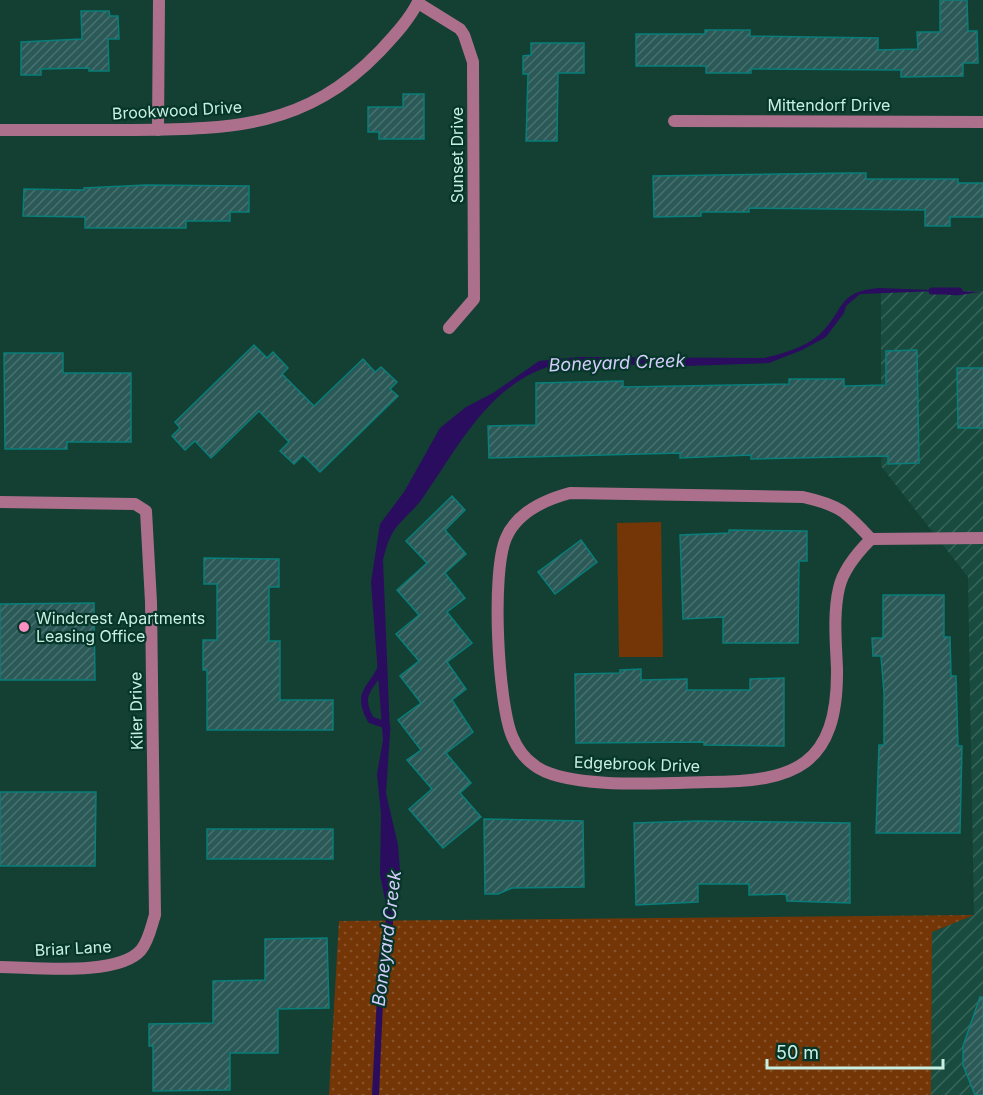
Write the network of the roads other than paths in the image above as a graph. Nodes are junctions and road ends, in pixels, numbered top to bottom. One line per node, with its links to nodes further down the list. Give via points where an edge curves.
1 (159, 0): 6 (street)
2 (418, 1): 6 (street, Brookwood Drive, via 394,36 362,70 302,108 238,126); 7 (street, Sunset Drive, via 460,29 473,62 474,299)
3 (674, 121): 4 (street, Mittendorf Drive)
4 (983, 122)
5 (0, 130): 6 (street, Brookwood Drive)
6 (158, 130)
7 (449, 328)
8 (0, 502): 11 (street, Kiler Drive, via 135,504 144,508 151,591)
9 (983, 538): 10 (street)
10 (871, 539): 10 (street, Edgebrook Drive, via 831,503 803,497 570,493 532,507 506,539 499,569 505,707 512,736 522,754 535,766 561,778 621,783 746,782 790,772 802,765 819,748 836,711 839,587 845,572)
11 (154, 843): 12 (street, Briar Lane, via 155,915 148,940 135,956 114,965)
12 (0, 967)

